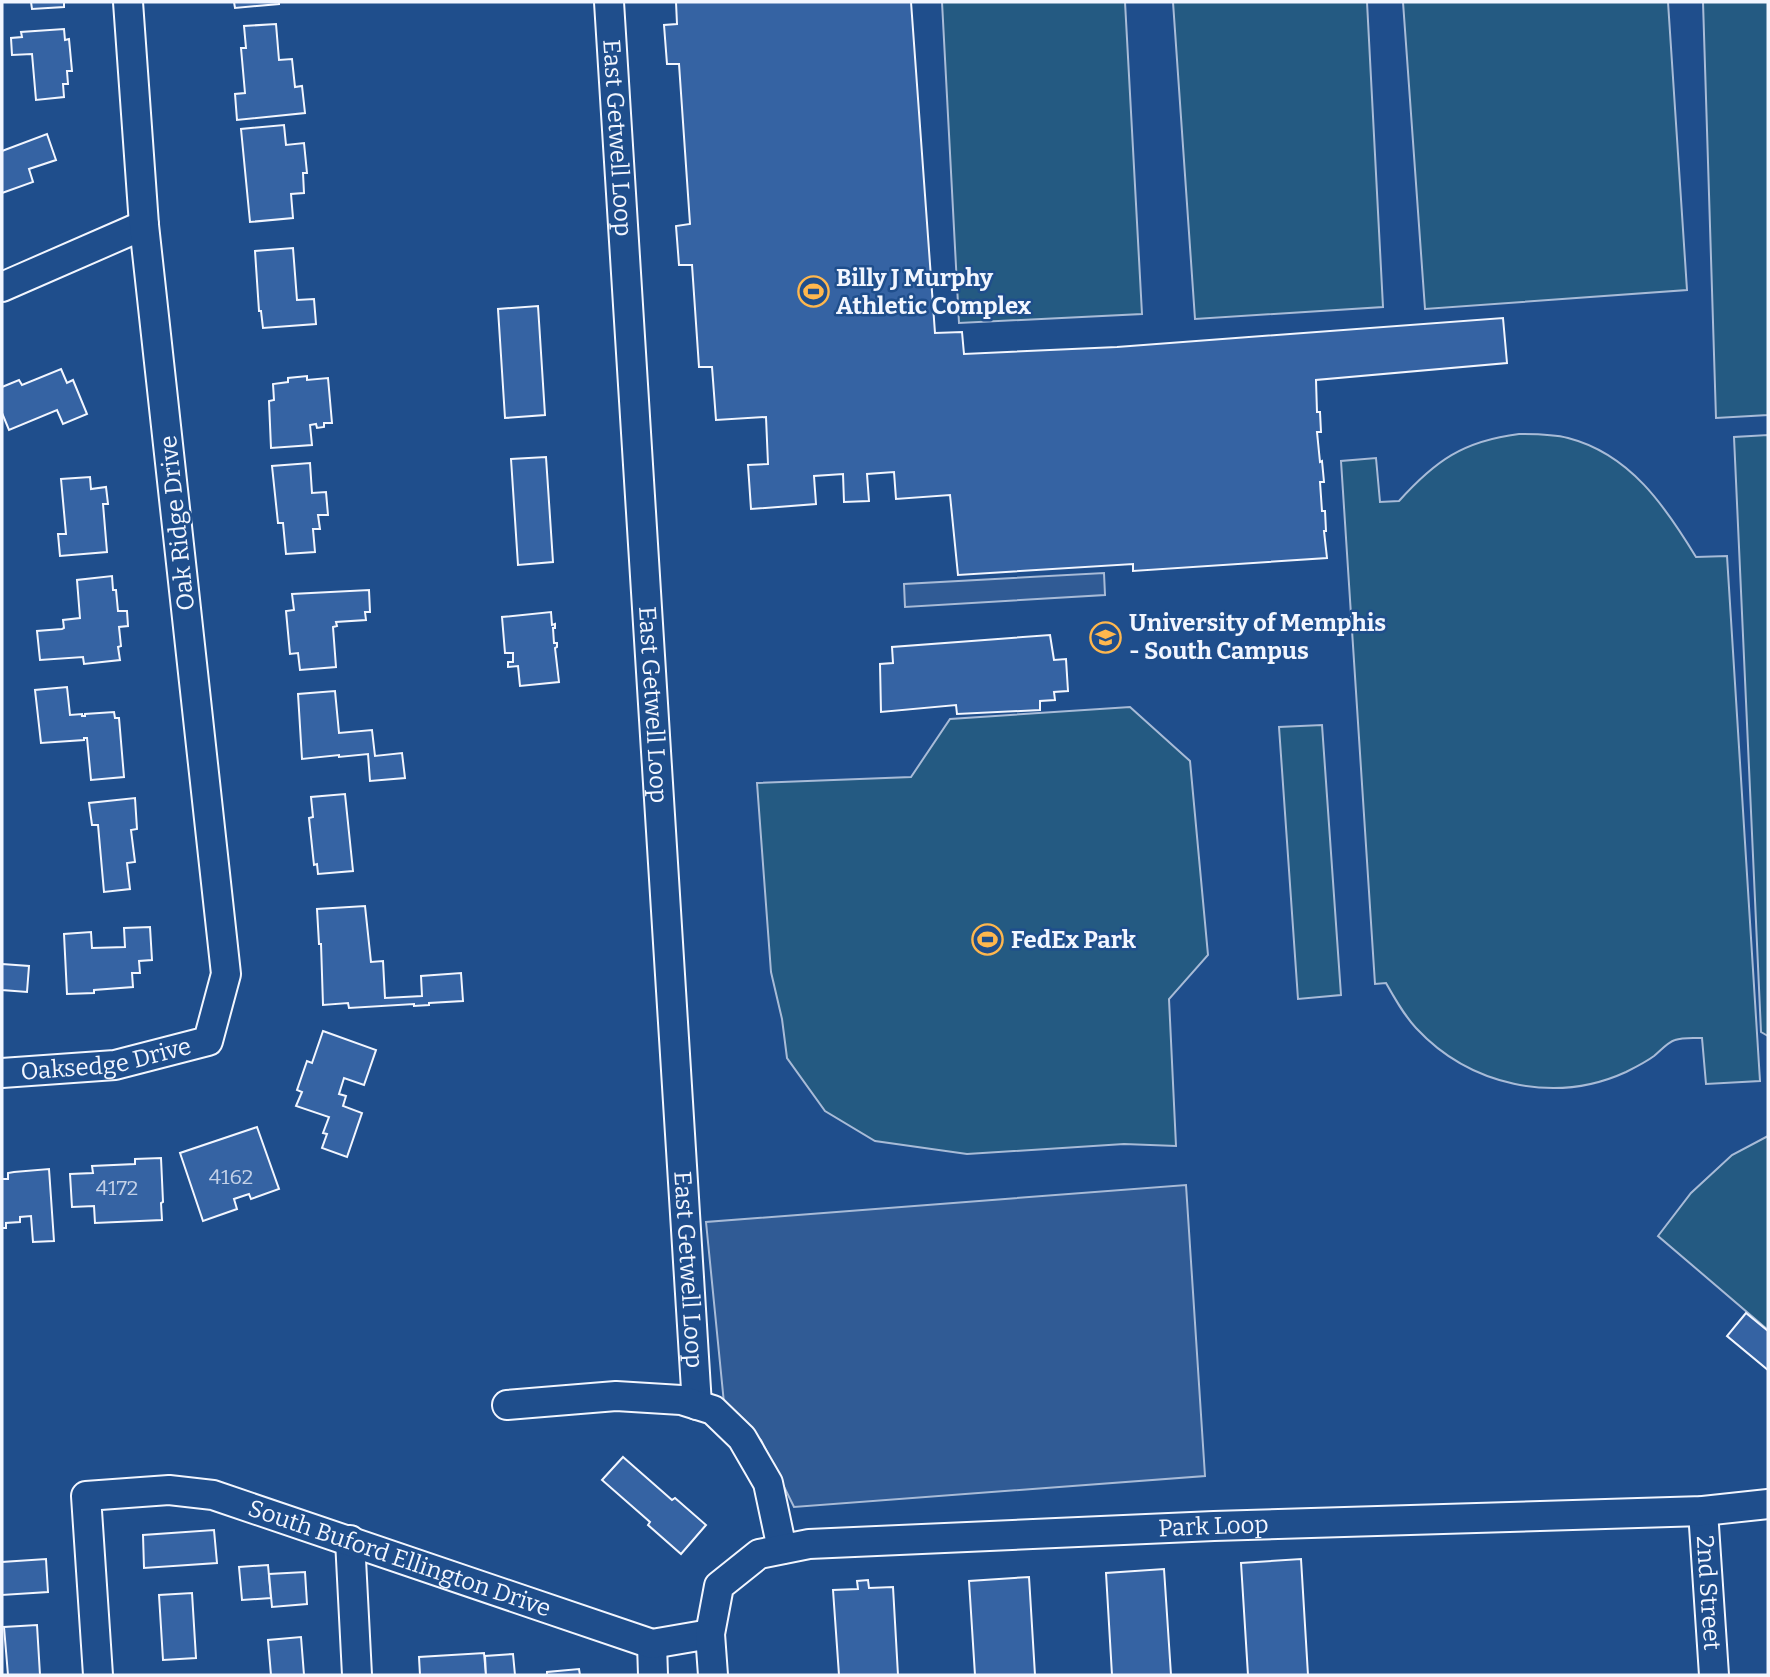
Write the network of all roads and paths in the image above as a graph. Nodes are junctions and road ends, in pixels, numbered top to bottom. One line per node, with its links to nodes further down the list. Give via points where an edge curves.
1 (128, 2): 3 (street, Oak Ridge Drive)
2 (608, 2): 8 (street, East Getwell Loop)
3 (144, 225): 4 (street); 5 (street, Oak Ridge Drive, via 226,974)
4 (2, 287)
5 (208, 1041): 6 (street, Oaksedge Drive, via 115,1065)
6 (2, 1073)
7 (508, 1405): 8 (street, via 616,1396)
8 (697, 1405): 12 (street, via 723,1419 755,1460 768,1483)
9 (1768, 1503): 10 (street, Park Loop)
10 (1703, 1511): 12 (street, Park Loop, via 1214,1526 809,1544); 19 (street, 2nd Street)
11 (349, 1540): 14 (street, South Buford Ellington Drive); 15 (street, South Buford Ellington Drive, via 213,1495 169,1490 86,1496); 16 (street)
12 (782, 1549): 13 (street, Park Loop, via 759,1554 719,1586)
13 (710, 1634): 14 (street, South Buford Ellington Drive); 18 (street, Park Loop)
14 (652, 1644): 17 (street)
15 (98, 1675)
16 (357, 1675)
17 (653, 1675)
18 (713, 1675)
19 (1714, 1675)

